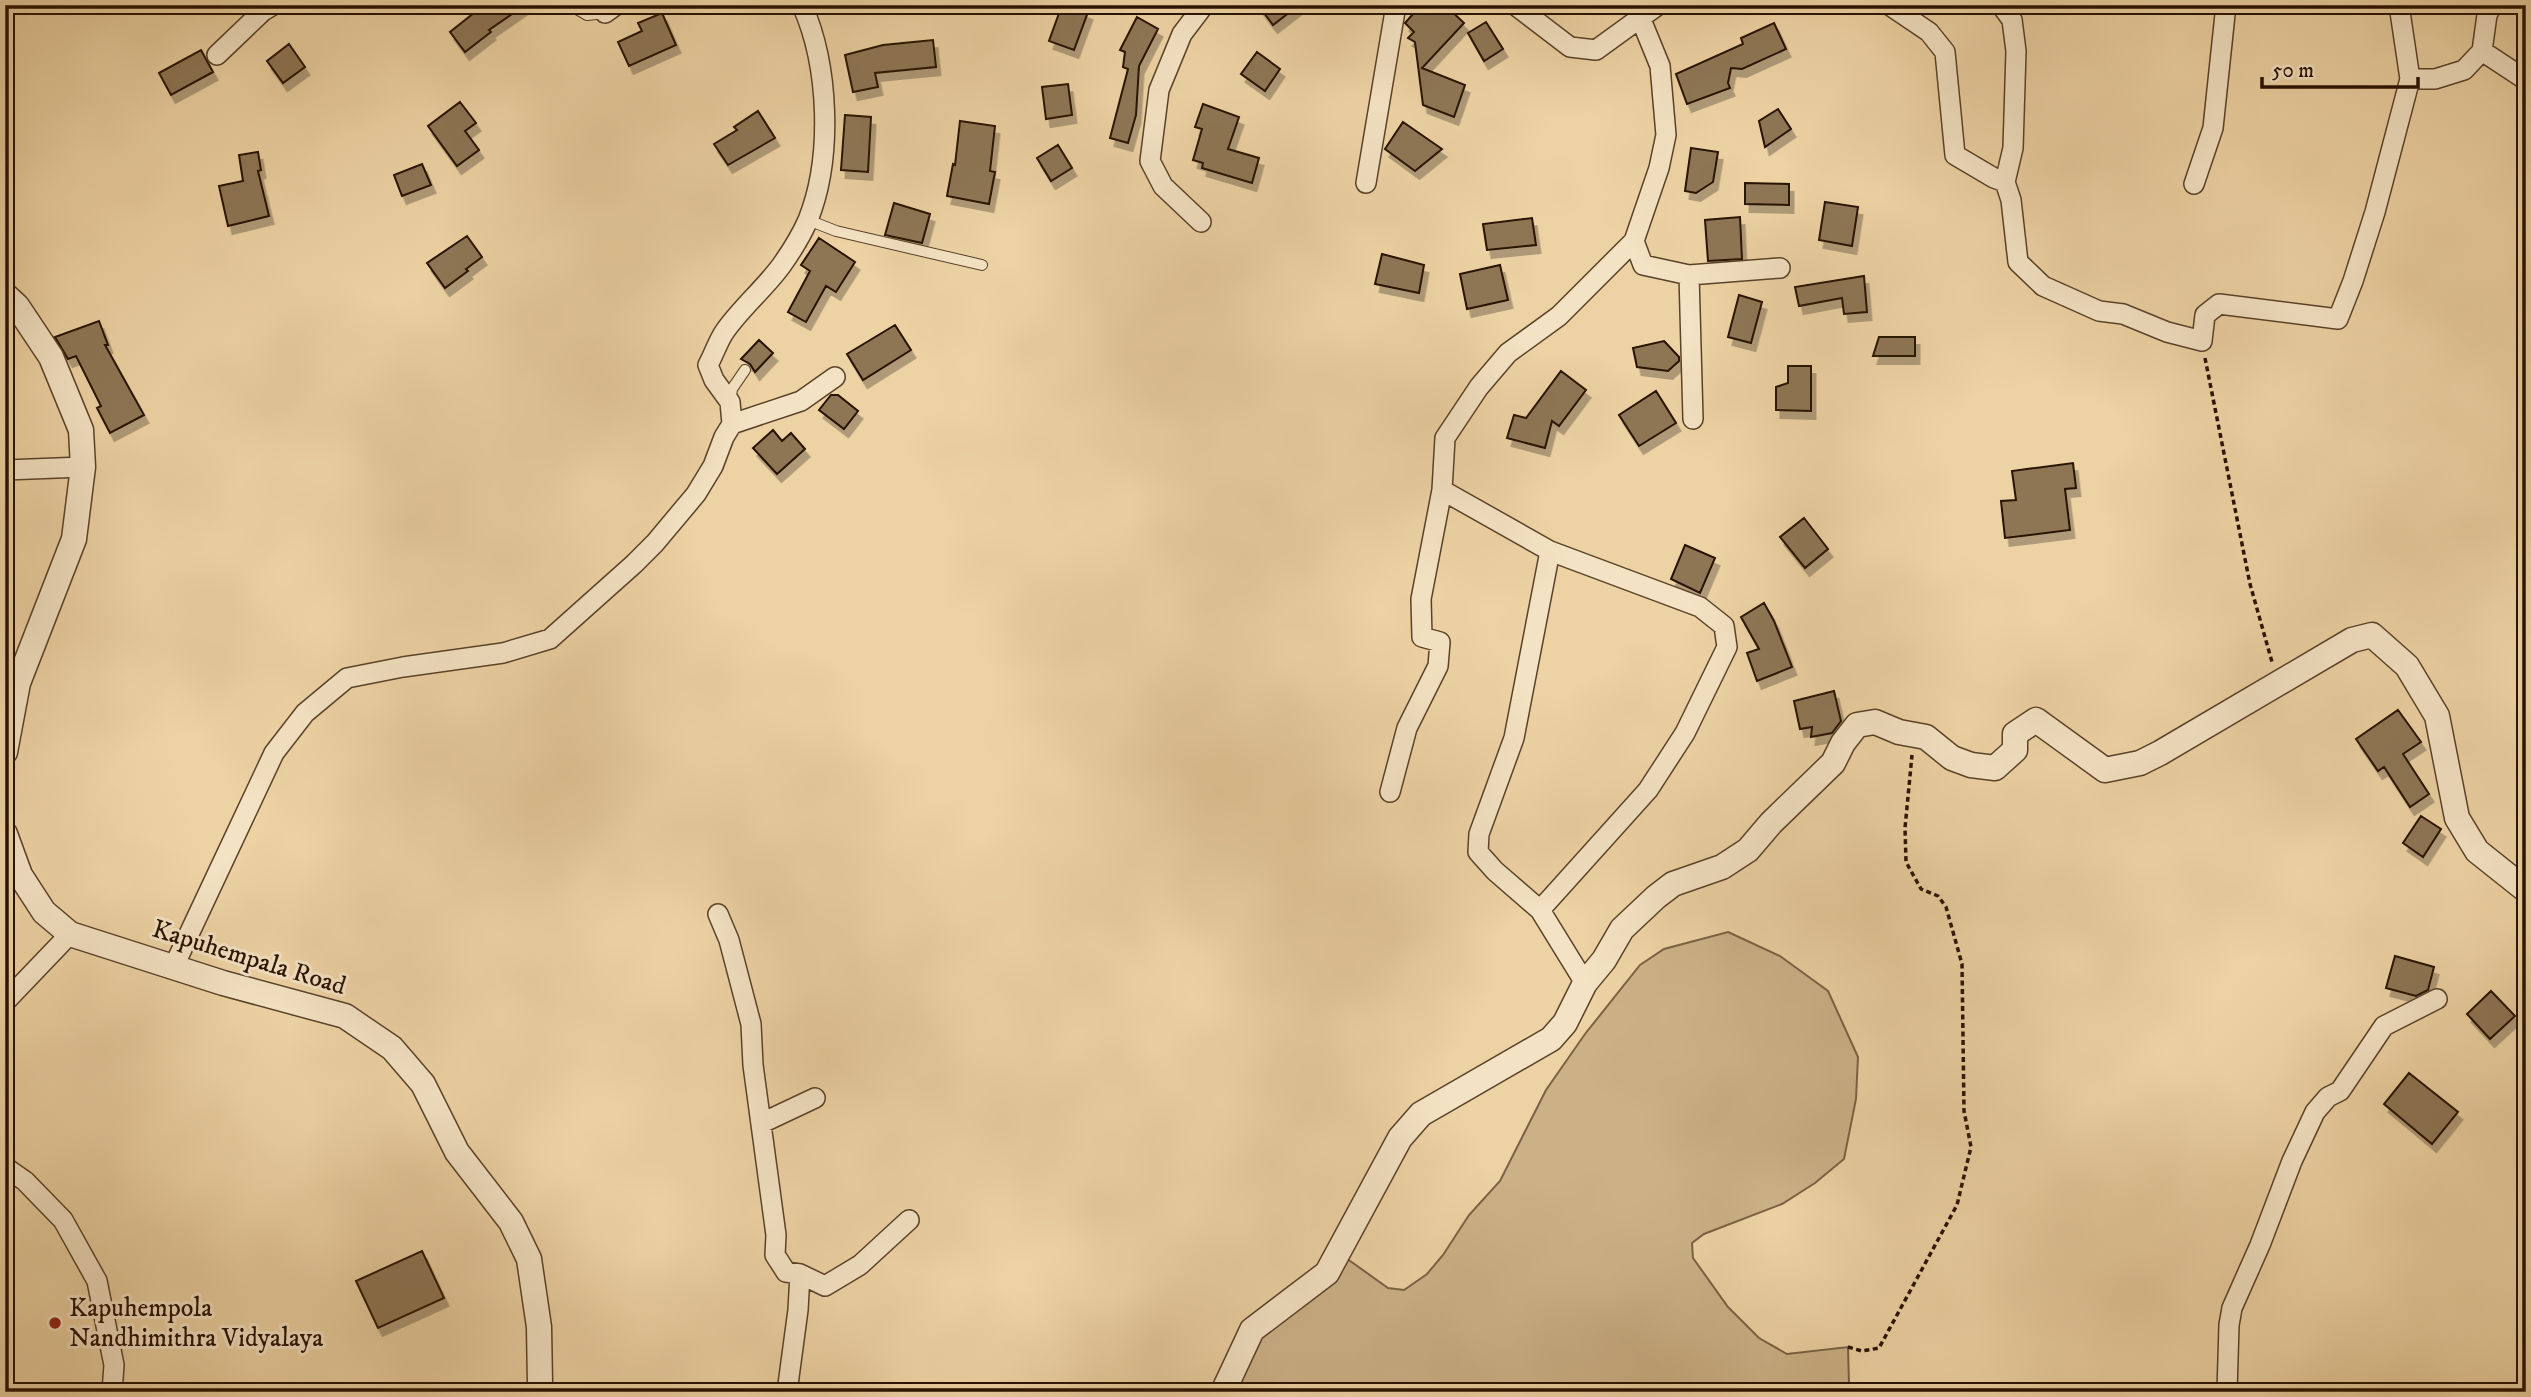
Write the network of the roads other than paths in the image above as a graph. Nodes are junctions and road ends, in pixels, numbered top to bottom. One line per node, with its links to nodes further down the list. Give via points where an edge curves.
1 (273, 5): 16 (street)
2 (570, 5): 13 (lane, via 587,15)
3 (802, 5): 22 (street, via 821,70 823,136 818,184)
4 (1204, 5): 23 (street, via 1182,34 1159,90 1150,161 1163,186)
5 (1396, 5): 20 (street)
6 (1515, 5): 14 (street, via 1570,47 1597,50)
7 (1658, 5): 14 (street)
8 (1889, 5): 19 (street, via 1929,32 1945,52 1955,155)
9 (2001, 5): 19 (street, via 2012,20 2016,51 2013,148)
10 (2226, 5): 21 (street, via 2213,128)
11 (2399, 5): 17 (street)
12 (2492, 5): 15 (street)
13 (610, 9)
14 (1641, 11): 24 (street, via 1660,66 1666,135)
15 (2482, 51): 17 (street, via 2464,70 2435,79); 18 (street)
16 (217, 55)
17 (2410, 79): 19 (street, via 2375,212 2338,319 2219,304 2205,315 2202,341 2123,314 2099,311 2043,286 2018,262)
18 (2526, 80)
19 (2005, 182)
20 (1366, 183)
21 (2194, 184)
22 (808, 220): 25 (lane, via 836,231); 31 (street, via 780,267 725,332 708,365)
23 (1201, 222)
24 (1634, 241): 27 (street, via 1643,265); 36 (street, via 1559,316 1507,353 1479,387 1445,438)
25 (982, 265)
26 (1780, 268): 27 (street)
27 (1689, 275): 32 (street)
28 (5, 295): 34 (street, via 18,306 51,358 81,430)
29 (745, 370): 31 (lane, via 732,389)
30 (835, 377): 33 (street, via 801,401)
31 (730, 402): 33 (street)
32 (1693, 419)
33 (732, 424): 45 (street, via 713,466 682,510 634,564 550,639 503,653 347,678 305,713 274,753)
34 (83, 467): 35 (street); 38 (street, via 74,539 18,683)
35 (5, 470)
36 (1442, 490): 37 (street); 39 (street, via 1421,599 1422,637 1440,642 1438,666 1407,728)
37 (1550, 551): 42 (street, via 1514,738 1479,834 1478,852); 42 (street, via 1699,607 1724,626 1727,647 1685,733 1648,790)
38 (5, 752)
39 (1390, 792)
40 (5, 834): 44 (street, Kapuhempala Road, via 20,875 44,912)
41 (2526, 890): 46 (street, via 2477,851 2457,818 2437,716 2407,666 2372,635 2352,640 2140,763 2105,769 2036,720 2015,734 2015,750 1995,768 1952,758 1926,737 1875,722 1857,725 1833,763 1748,850 1722,867 1673,884 1656,897 1622,929)
42 (1540, 910): 46 (street)
43 (718, 914): 50 (street, via 751,1024)
44 (70, 934): 45 (street, Kapuhempala Road); 48 (street)
45 (174, 966): 55 (street, Kapuhempala Road, via 345,1016 393,1048 423,1084 457,1152 511,1222 529,1259)
46 (1585, 983): 57 (street, via 1565,1023 1551,1039 1421,1114 1400,1138 1327,1273 1252,1330)
47 (2437, 999): 58 (street, via 2384,1026 2340,1091 2315,1112 2232,1308)
48 (5, 1002)
49 (815, 1098): 50 (street)
50 (762, 1123): 53 (street, via 775,1255 786,1272)
51 (5, 1167): 54 (street, via 63,1220 97,1281 114,1365)
52 (909, 1220): 53 (street, via 860,1265 825,1286)
53 (800, 1274): 56 (street)
54 (112, 1392)
55 (542, 1392)
56 (787, 1392)
57 (1223, 1392)
58 (2227, 1392)

